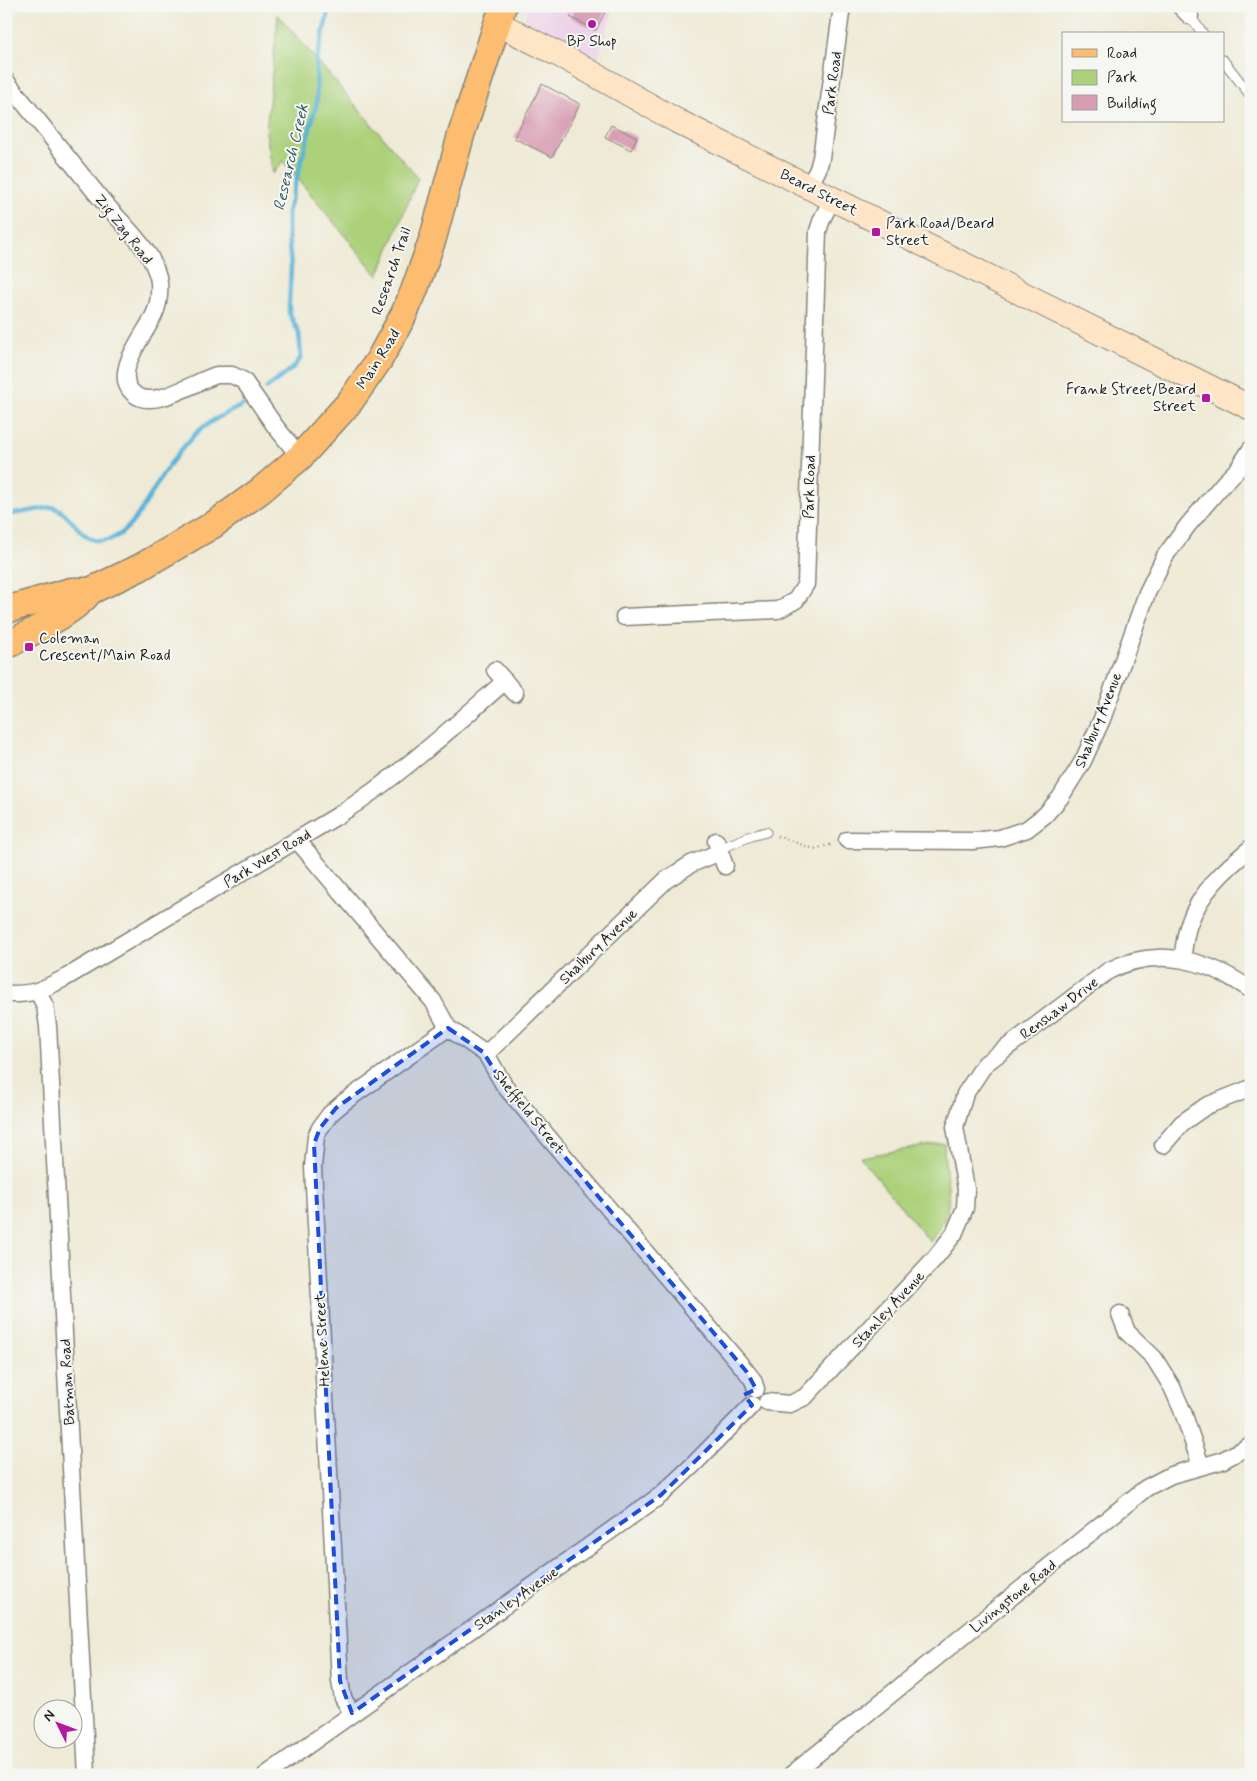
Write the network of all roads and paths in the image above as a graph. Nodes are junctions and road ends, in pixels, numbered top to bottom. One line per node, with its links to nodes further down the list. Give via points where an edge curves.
1 (842, 6): 8 (street, Park Road, via 821,158)
2 (1185, 11): 4 (lane)
3 (500, 15): 8 (street, Beard Street, via 569,60 677,121); 12 (main road, Main Road, via 461,135 433,238 404,314 364,382)
4 (1201, 32)
5 (1224, 61): 7 (lane)
6 (6, 81): 12 (street, Zig Zag Road, via 144,249 157,272 157,307 129,361 125,377 128,389 138,397 150,400 217,375 238,377)
7 (1251, 96)
8 (809, 187): 9 (street, Beard Street)
9 (832, 199): 10 (street, Beard Street); 15 (street, Park Road, via 818,231 806,584 796,600 778,610)
10 (1251, 408)
11 (1251, 449): 20 (street, Shalbury Avenue, via 1165,556 1147,593 1102,719 1083,761 1045,815 1027,829 1000,838 973,841)
12 (300, 457): 13 (main road, Main Road, via 213,525 139,568)
13 (90, 591): 14 (main road, Main Road, via 71,591); 16 (main road, Main Road, via 72,609)
14 (6, 610)
15 (624, 617)
16 (6, 646)
17 (505, 681): 19 (street, Park West Road, via 384,785)
18 (766, 832): 20 (path, via 814,849); 22 (lane, Shalbury Avenue)
19 (297, 840): 25 (street, Park West Road); 27 (street, Sheffield Street, via 433,1001)
20 (847, 840)
21 (1251, 848): 23 (street, via 1208,889 1189,925)
22 (720, 852): 28 (street, Shalbury Avenue, via 691,864 666,880)
23 (1182, 959): 24 (street, Renshaw Drive, via 1206,965); 31 (street, Renshaw Drive, via 1166,957 1124,963 985,1064 964,1094 955,1127)
24 (1251, 990)
25 (38, 992): 26 (street, Park West Road); 37 (street, Batman Road, via 45,1006 48,1026)
26 (6, 994)
27 (448, 1028): 28 (street, Sheffield Street); 36 (street, Helene Street, via 336,1108 320,1128 314,1144 340,1681 343,1698)
28 (486, 1054): 33 (street, Sheffield Street, via 504,1085 746,1371 753,1380)
29 (1251, 1088): 30 (street, via 1206,1106 1182,1123)
30 (1163, 1145)
31 (964, 1176): 33 (street, Stanley Avenue, via 966,1201 963,1216 941,1252 805,1397 790,1404)
32 (1120, 1314): 35 (street, via 1127,1332 1154,1358 1172,1387)
33 (758, 1399): 36 (street, Stanley Avenue, via 661,1495)
34 (1251, 1446): 35 (street, Livingstone Road, via 1221,1461)
35 (1201, 1466): 39 (street, Livingstone Road, via 1158,1481 1133,1498)
36 (352, 1713): 38 (street, Stanley Avenue)
37 (87, 1775)
38 (266, 1775)
39 (791, 1775)

